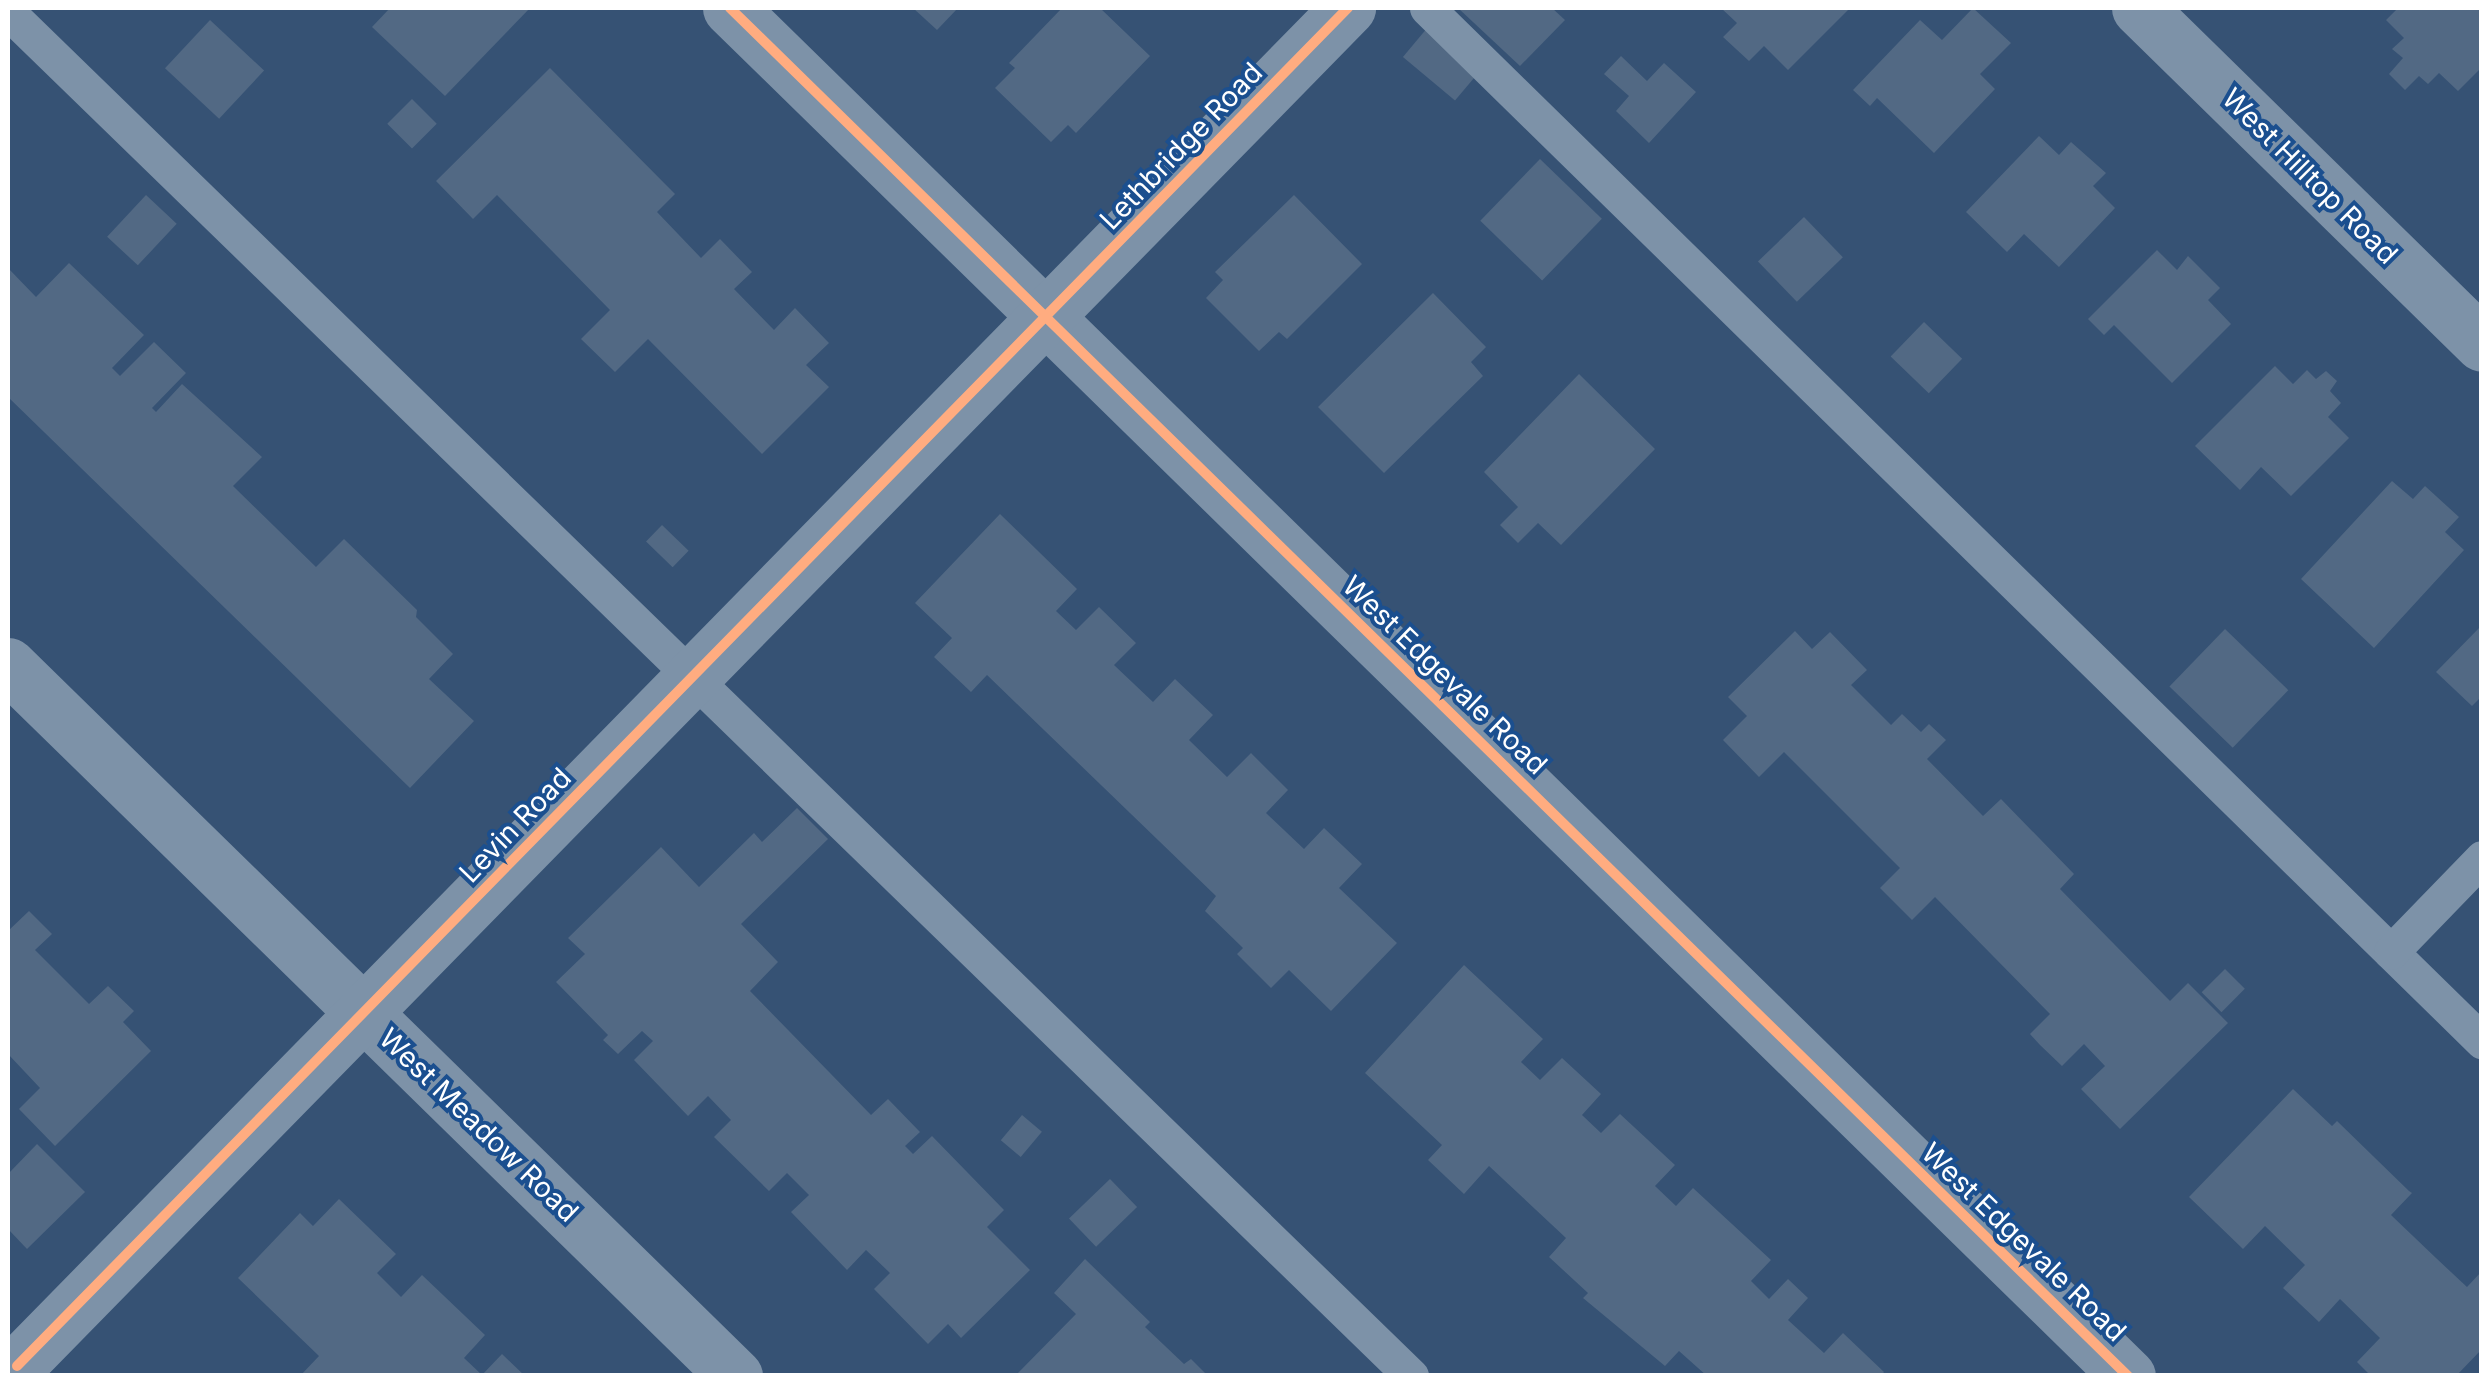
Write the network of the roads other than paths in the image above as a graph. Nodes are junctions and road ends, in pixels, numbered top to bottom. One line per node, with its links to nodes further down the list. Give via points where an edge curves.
1 (730, 8): 6 (street, West Edgevale Road)
2 (1348, 8): 6 (street, Lethbridge Road)
3 (1427, 8): 11 (lane)
4 (2139, 8): 7 (street, West Hilltop Road)
5 (8, 12): 9 (lane)
6 (1046, 316): 9 (street, Levin Road); 17 (street, West Edgevale Road)
7 (2482, 344)
8 (8, 665): 12 (street, West Meadow Road)
9 (692, 677): 12 (street, Levin Road); 16 (lane)
10 (2482, 858): 11 (lane)
11 (2391, 952): 13 (lane)
12 (362, 1012): 14 (street, Levin Road); 15 (street, West Meadow Road)
13 (2482, 1041)
14 (18, 1366)
15 (735, 1376)
16 (1411, 1376)
17 (2128, 1376)

